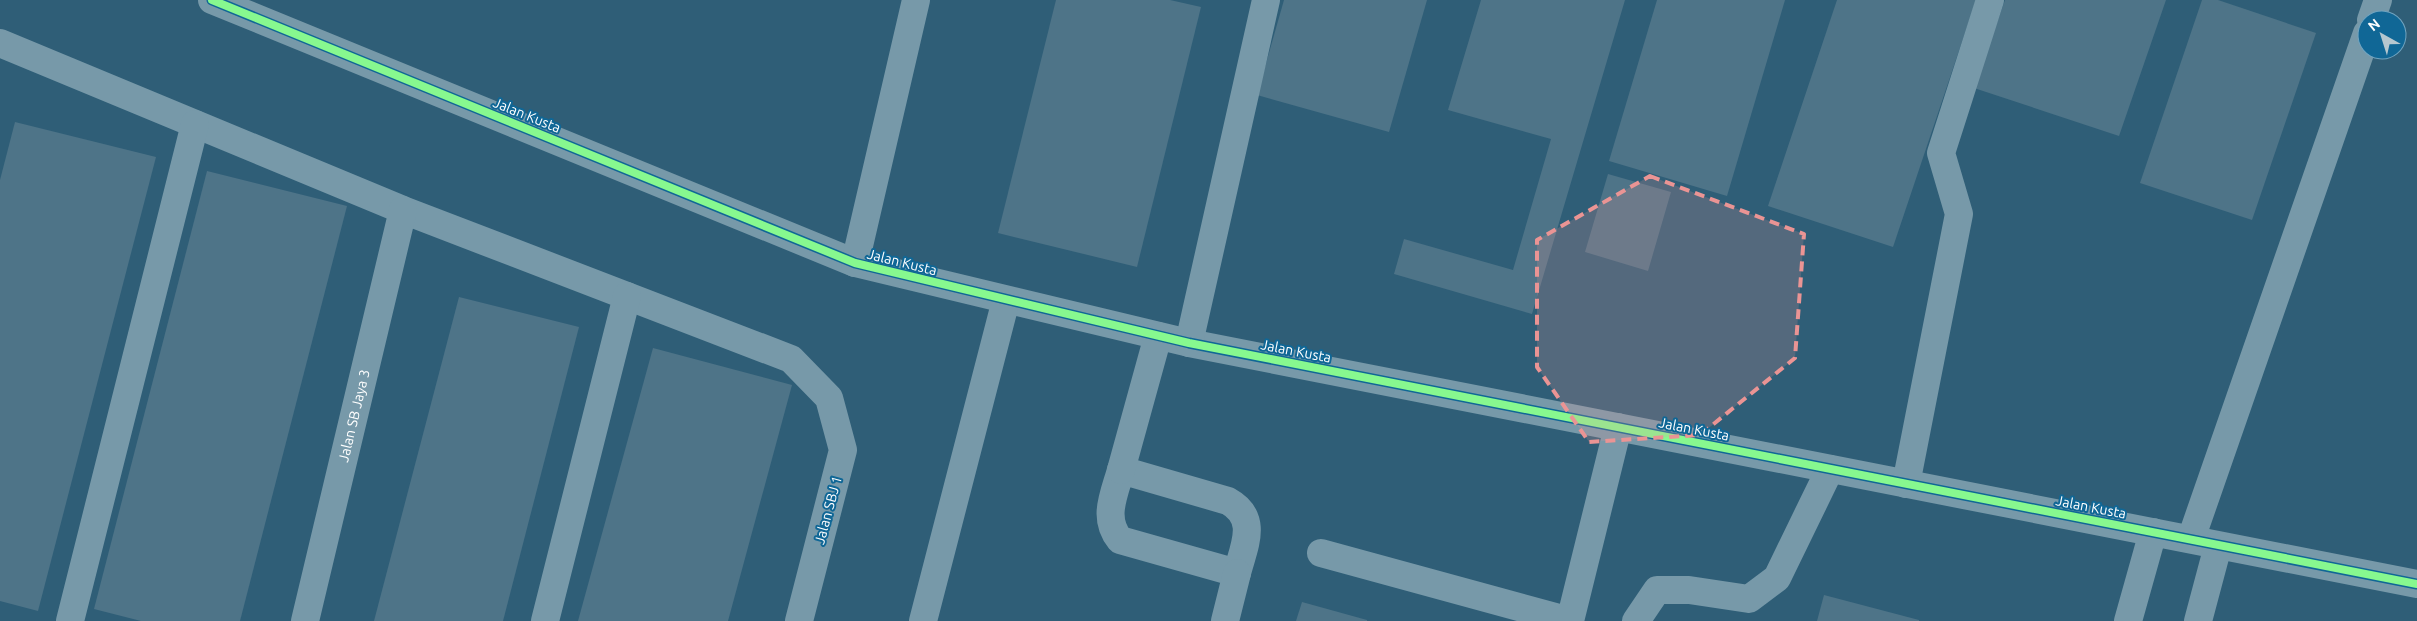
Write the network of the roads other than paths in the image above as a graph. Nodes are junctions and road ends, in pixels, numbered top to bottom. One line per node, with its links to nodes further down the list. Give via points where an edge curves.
1 (212, 0): 9 (street, Jalan Kusta)
2 (916, 0): 9 (street, Jalan Kusta)
3 (1266, 0): 13 (street)
4 (1990, 0): 17 (street, via 1940,153 1959,214)
5 (0, 42): 7 (street)
6 (2358, 60): 19 (street)
7 (194, 124): 8 (street); 24 (street)
8 (403, 210): 10 (street); 25 (street, Jalan SB Jaya 3)
9 (855, 264): 11 (street, Jalan Kusta)
10 (627, 296): 26 (street); 27 (street, Jalan SBJ 1, via 791,359 830,398 844,450)
11 (1006, 300): 12 (street, Jalan Kusta); 28 (street)
12 (1158, 336): 13 (street, Jalan Kusta); 16 (street)
13 (1189, 343): 14 (street, Jalan Kusta)
14 (1618, 427): 15 (street, Jalan Kusta); 21 (street, via 1570,621)
15 (1830, 469): 17 (street, Jalan Kusta); 30 (street, via 1777,578 1749,599 1689,590 1657,590)
16 (1121, 470): 22 (street, via 1238,506 1248,525); 22 (street, via 1110,511 1113,532 1120,540)
17 (1906, 484): 18 (street, Jalan Kusta)
18 (2153, 532): 19 (street, Jalan Kusta); 31 (street)
19 (2191, 539): 20 (street, Jalan Kusta)
20 (2218, 546): 23 (street, Jalan Kusta); 32 (street)
21 (1321, 553)
22 (1238, 573): 29 (street)
23 (2417, 584)
24 (70, 621)
25 (305, 621)
26 (546, 621)
27 (799, 621)
28 (923, 621)
29 (1225, 621)
30 (1636, 621)
31 (2128, 621)
32 (2198, 621)

